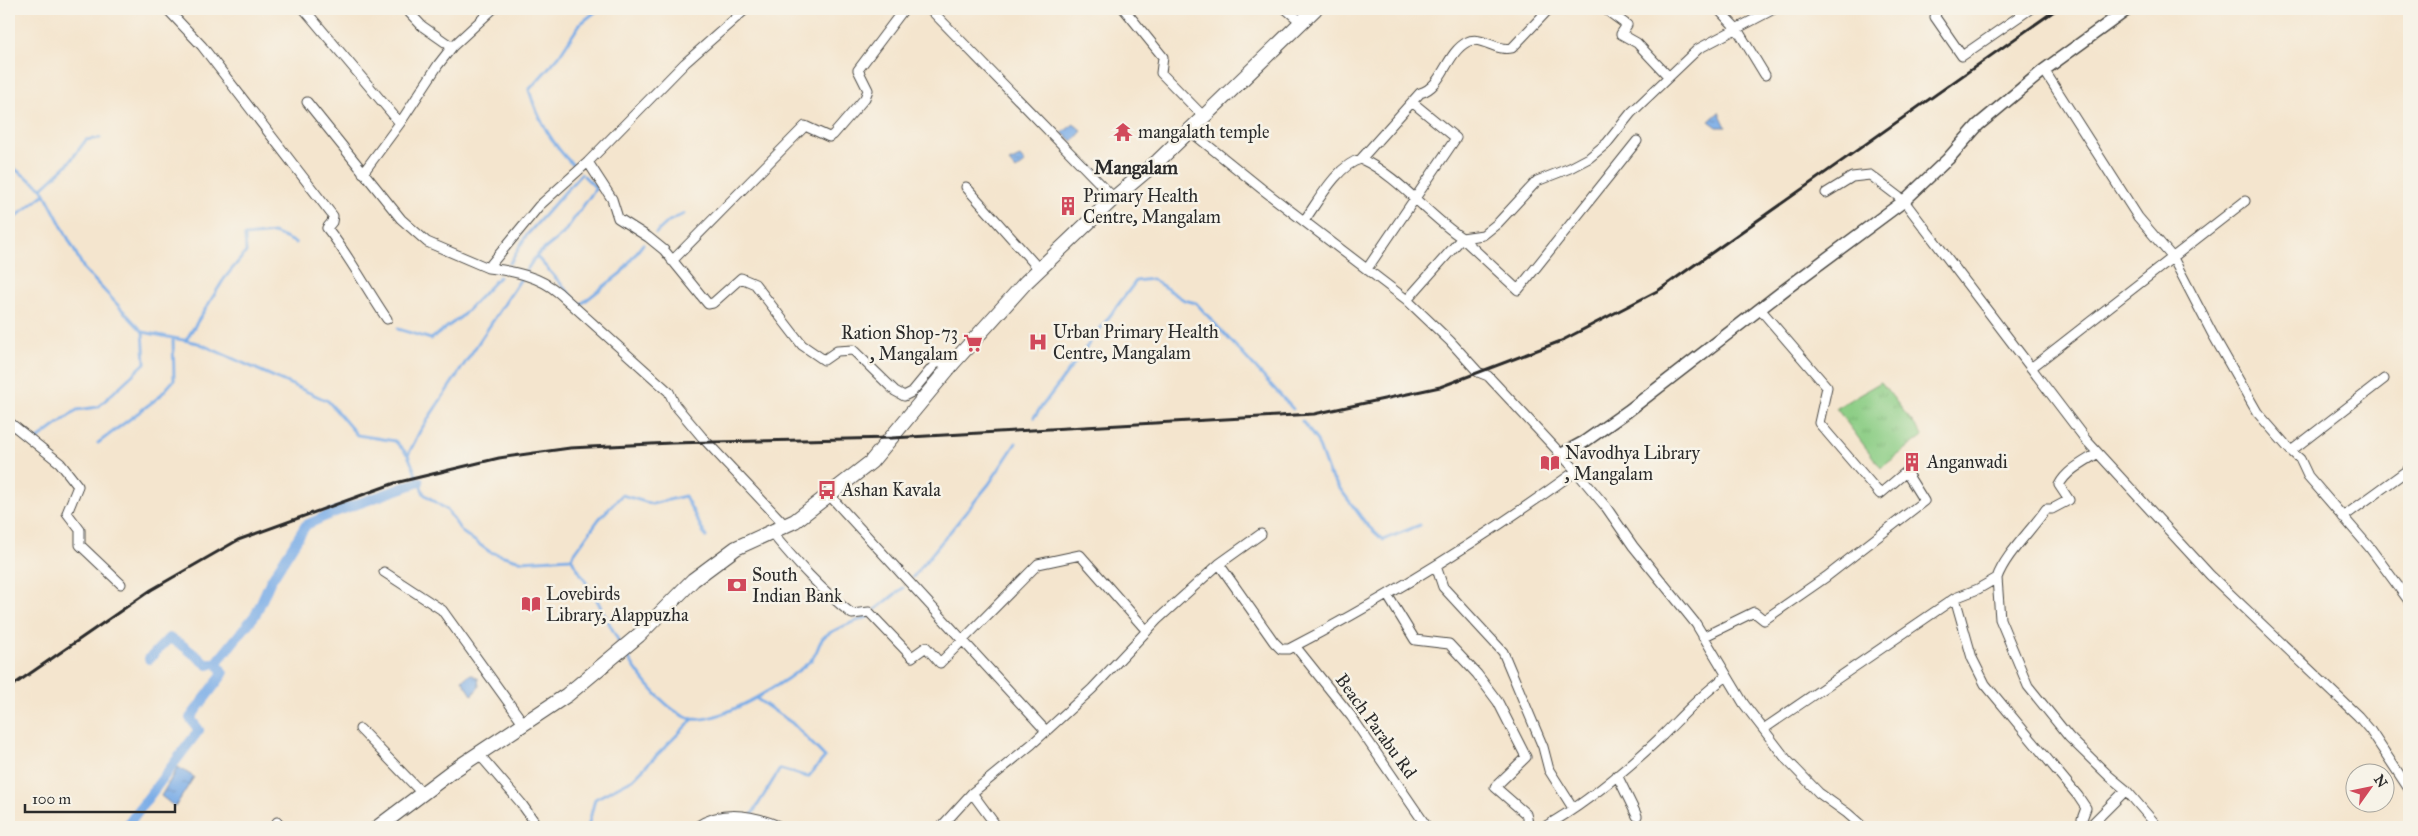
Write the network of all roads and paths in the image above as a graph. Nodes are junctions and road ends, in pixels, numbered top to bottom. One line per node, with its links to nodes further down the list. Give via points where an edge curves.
1 (167, 9): 49 (street, via 202,46 333,216 327,228 349,256)
2 (304, 9): 28 (street)
3 (406, 9): 21 (street, via 422,26)
4 (493, 9): 21 (street)
5 (746, 9): 32 (street, via 685,62)
6 (904, 9): 43 (street, via 858,70 868,90 833,135 828,137 805,126)
7 (930, 9): 36 (street)
8 (1124, 9): 27 (street, via 1163,57 1161,73)
9 (1286, 9): 19 (street)
10 (1315, 9): 19 (main road)
11 (1549, 9): 26 (street, via 1512,48 1498,48 1476,40 1467,42 1457,50 1429,90 1420,93)
12 (1605, 9): 24 (street, via 1627,25 1621,34 1637,43)
13 (1718, 9): 20 (street)
14 (1774, 9): 20 (street)
15 (1927, 9): 18 (street)
16 (2030, 9): 18 (street, via 1962,56)
17 (2128, 9): 22 (street)
18 (1936, 13)
19 (1301, 22): 27 (main road)
20 (1737, 29): 23 (street); 24 (street, via 1698,49)
21 (452, 48): 28 (street)
22 (2044, 70): 39 (street, via 1978,125); 42 (street, via 2138,217)
23 (1765, 75)
24 (1668, 76): 41 (street, via 1665,83 1631,113 1607,143 1589,158 1537,181 1483,235)
25 (307, 102): 33 (street)
26 (1412, 102): 31 (street); 37 (street, via 1456,138)
27 (1204, 117): 29 (main road)
28 (400, 123): 33 (street)
29 (1190, 131): 36 (main road); 40 (street)
30 (1637, 141): 41 (street, via 1518,290)
31 (1361, 160): 37 (street); 40 (street, via 1352,163 1336,177)
32 (588, 162): 43 (street, via 612,199 618,218 655,242); 44 (street, via 539,206)
33 (363, 173): 44 (street, via 401,219 427,242)
34 (966, 187): 45 (street)
35 (1826, 193): 39 (street, via 1852,178 1870,175)
36 (1114, 198): 45 (main road)
37 (1415, 199): 41 (street); 46 (street)
38 (2245, 201): 42 (street)
39 (1904, 202): 48 (street); 51 (street)
40 (1304, 222): 46 (street)
41 (1462, 238): 47 (street)
42 (2173, 258): 51 (street); 54 (street, via 2247,398)
43 (672, 261): 50 (street, via 708,304 714,303 741,278 755,284 802,345 824,360 837,351 853,350 904,396 912,392 936,362)
44 (488, 268): 61 (street, via 515,272 559,292 670,392 675,405 702,437)
45 (1039, 269): 50 (main road)
46 (1367, 269): 47 (street)
47 (1407, 300): 56 (street, via 1450,340 1478,372 1488,376)
48 (1760, 309): 56 (street, via 1590,438); 73 (street, via 1827,387 1819,423 1880,494 1906,472 1924,501 1764,620 1754,612)
49 (386, 318)
50 (953, 363): 59 (main road, via 871,462)
51 (2031, 368): 55 (street)
52 (2384, 379): 54 (street)
53 (9, 422): 68 (street, via 60,464 78,486 67,513 80,530 80,545)
54 (2291, 451): 60 (street)
55 (2098, 453): 67 (street, via 2062,480 2059,485 2069,500 2046,509 2001,566); 84 (street, via 2210,575 2358,716)
56 (1560, 455): 58 (street)
57 (2409, 469): 60 (street)
58 (1576, 471): 65 (street); 73 (street)
59 (830, 496): 61 (main road); 74 (street)
60 (2343, 518): 71 (street)
61 (785, 525): 62 (main road)
62 (771, 532): 74 (street, via 834,600 852,614 869,612 912,657 926,647 940,663); 77 (main road, via 736,548 693,580 639,635 567,695)
63 (1261, 534): 64 (street)
64 (1219, 564): 72 (street); 75 (street, via 1274,642 1281,649 1289,650)
65 (1436, 566): 69 (street); 87 (street, via 1443,587 1503,652 1543,747 1548,770)
66 (384, 572): 77 (street, via 442,610)
67 (1997, 578): 70 (street); 83 (street, via 2000,619 2028,686 2069,737)
68 (121, 584)
69 (1388, 596): 75 (street); 96 (street, via 1415,640 1449,644 1498,702 1526,756 1495,787 1526,814)
70 (1955, 598): 79 (street); 99 (street, via 1972,658 1985,684 2078,796 2086,808 2082,819)
71 (2409, 601)
72 (1147, 631): 74 (street, via 1080,555 1038,564); 80 (street, via 1092,689)
73 (1703, 637): 76 (street)
74 (962, 640): 80 (street)
75 (1296, 646): 95 (street, Beach Parabu Rd, via 1351,716)
76 (1726, 676): 79 (street); 82 (street)
77 (524, 724): 81 (main road)
78 (360, 728): 86 (street)
79 (1765, 728): 98 (street, via 1799,774)
80 (1046, 731): 85 (street)
81 (478, 753): 86 (main road); 90 (street)
82 (1617, 775): 87 (street); 88 (street)
83 (2126, 790): 100 (street); 101 (street)
84 (2409, 790)
85 (972, 793): 93 (street); 94 (street)
86 (422, 794): 89 (main road)
87 (1573, 808): 97 (street)
88 (1637, 816)
89 (378, 827)
90 (538, 827)
91 (696, 827): 92 (street, via 708,819 740,814)
92 (781, 827)
93 (941, 827)
94 (998, 827)
95 (1426, 827)
96 (1529, 827)
97 (1544, 827)
98 (1863, 827)
99 (2084, 827)
100 (2089, 827)
101 (2158, 827)

